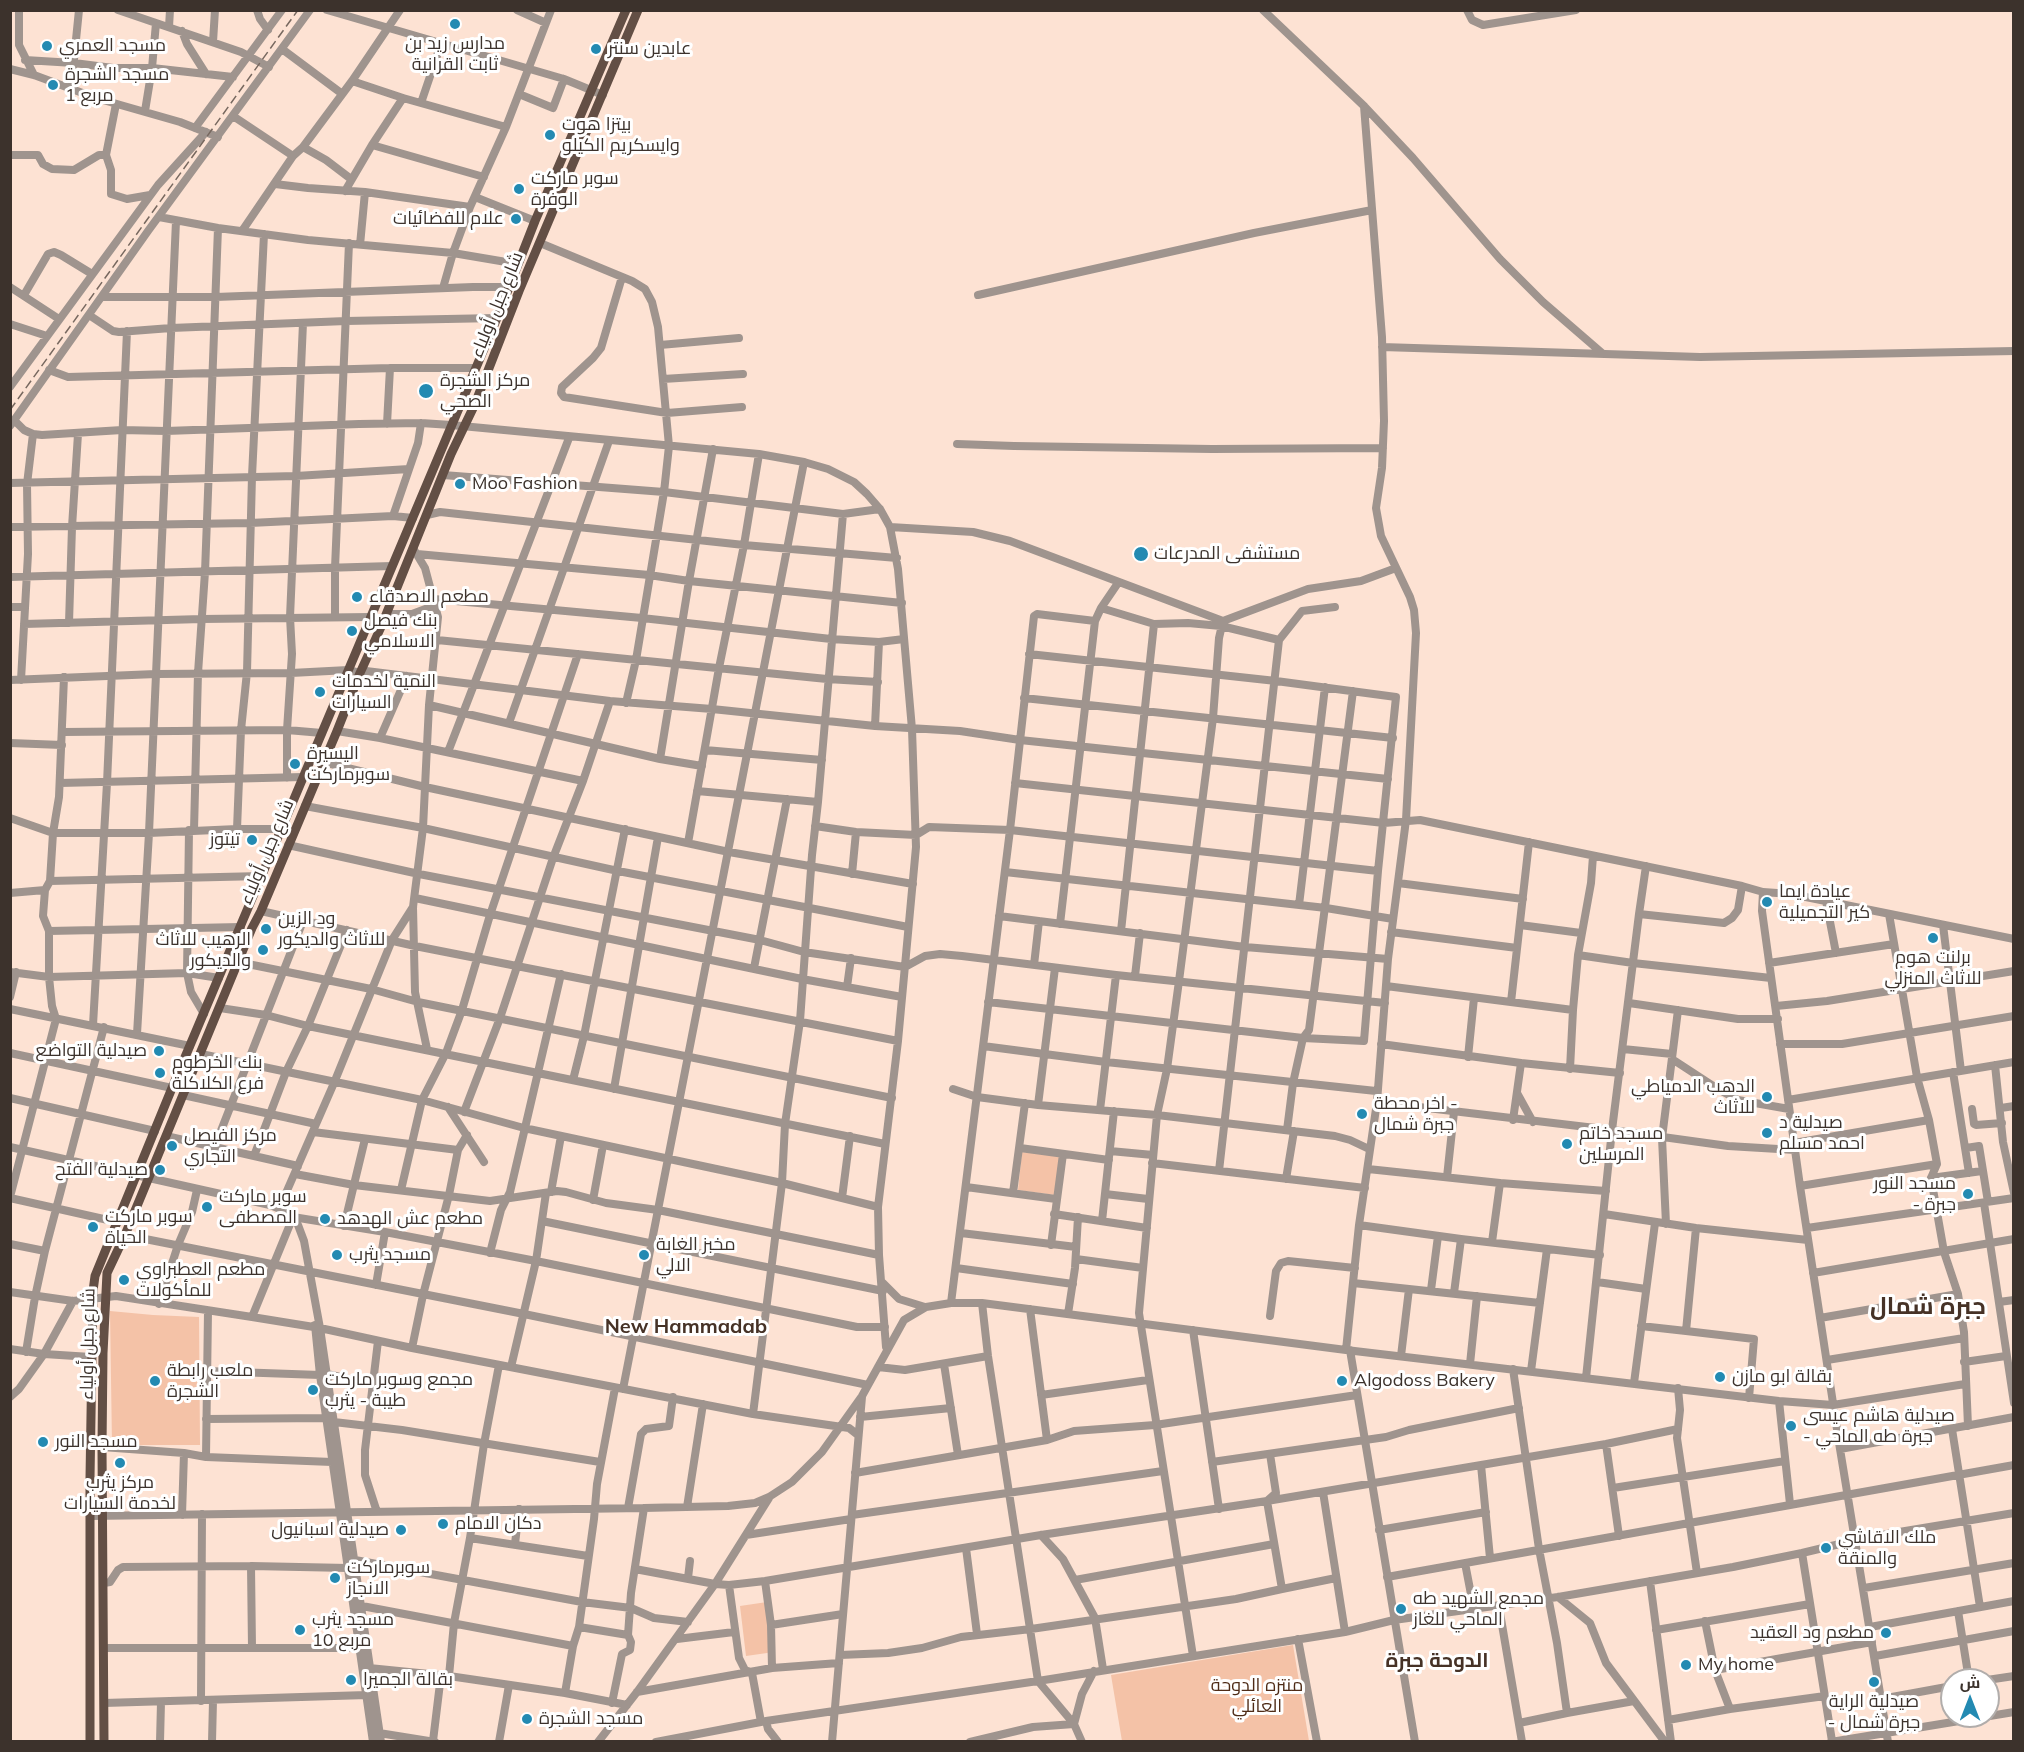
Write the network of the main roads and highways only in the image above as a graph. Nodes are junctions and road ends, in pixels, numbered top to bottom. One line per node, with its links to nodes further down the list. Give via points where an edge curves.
1 (626, 10): 3 (main road, شارع جبل أولياء, via 95,1276)
2 (638, 10): 4 (main road, شارع جبل أولياء, via 442,475 415,551 400,576 107,1274 102,1447)
3 (90, 1742)
4 (104, 1742)

